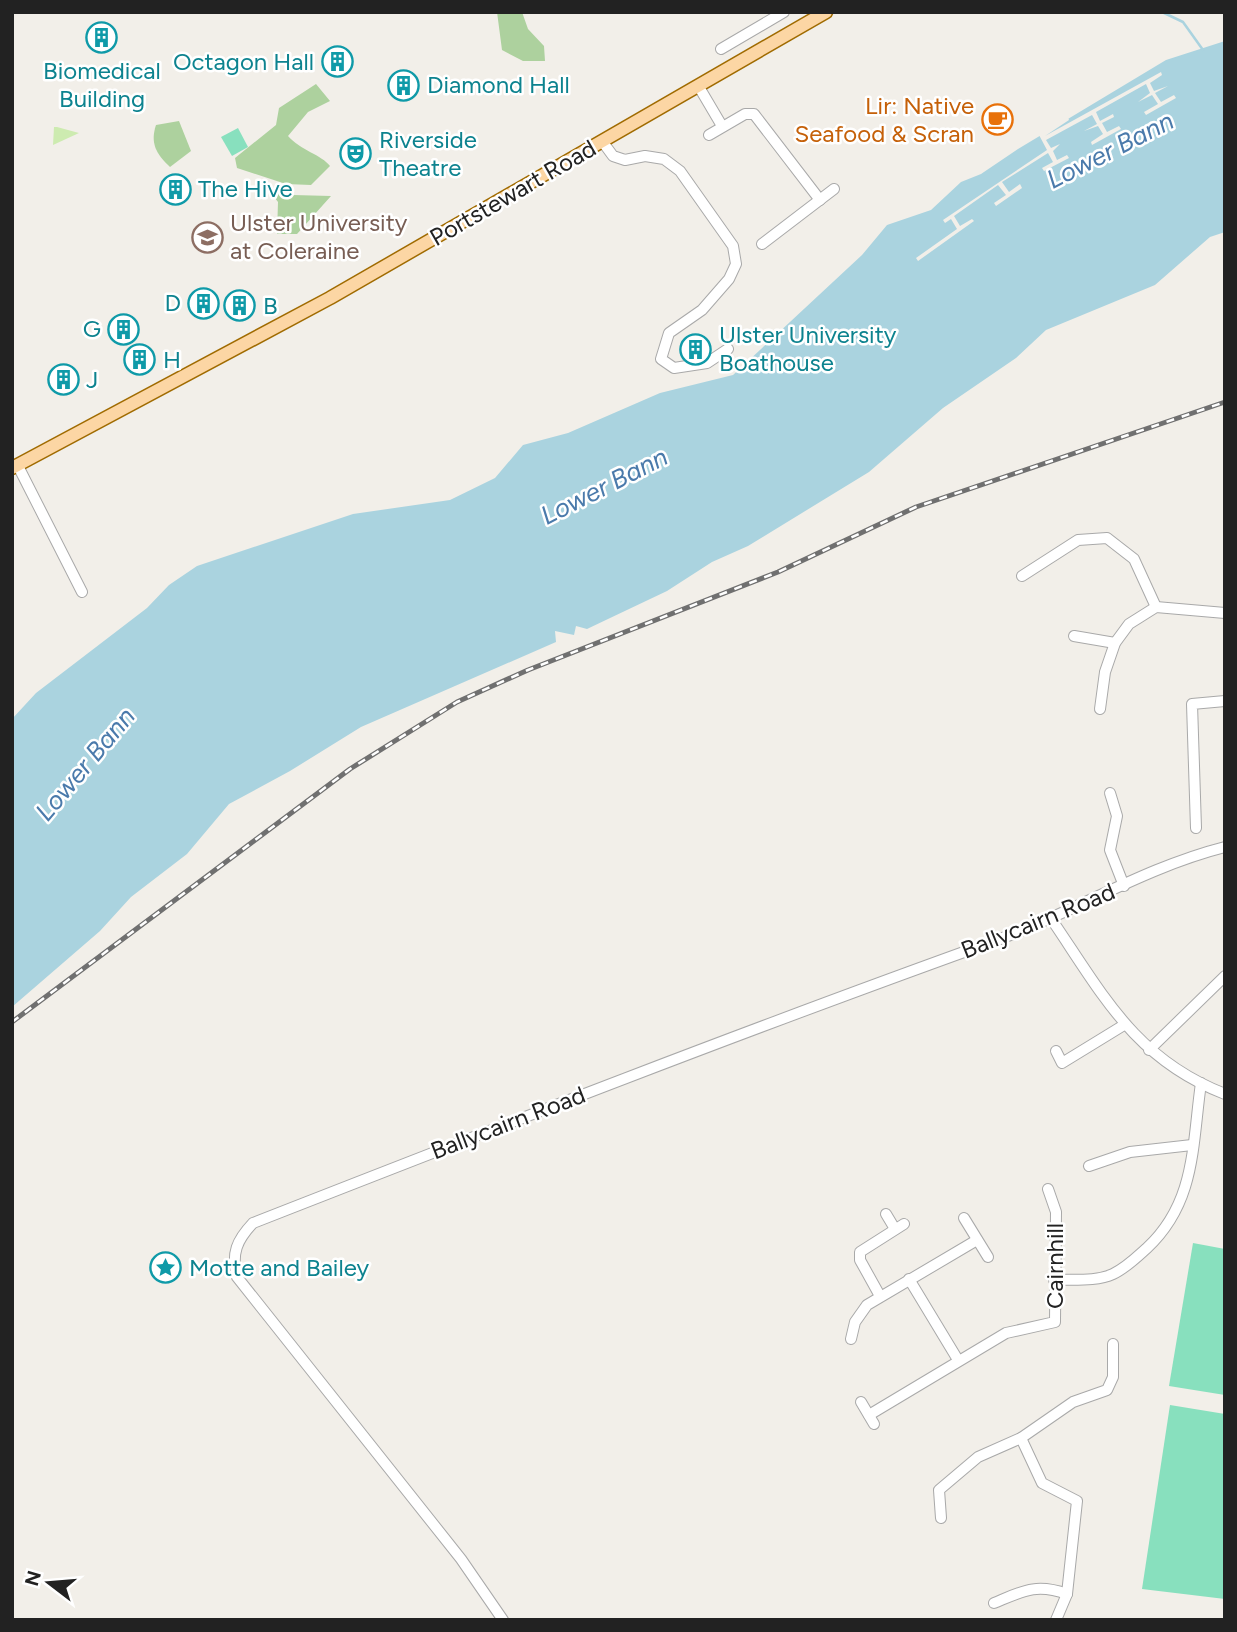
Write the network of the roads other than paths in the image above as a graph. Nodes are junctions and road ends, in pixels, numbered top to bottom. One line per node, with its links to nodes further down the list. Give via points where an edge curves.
1 (784, 12): 3 (street)
2 (826, 12): 4 (main road, Portstewart Road)
3 (721, 49)
4 (699, 87): 5 (street); 7 (main road, Portstewart Road)
5 (722, 126): 6 (street); 9 (street, via 745,114 757,116)
6 (709, 135)
7 (602, 141): 11 (street, via 613,156 664,159 680,171 733,246 736,264 729,279 702,310 669,333 661,359 674,368 708,363); 12 (main road, Portstewart Road, via 331,298)
8 (834, 189): 9 (street)
9 (820, 200): 10 (street)
10 (762, 244)
11 (728, 349)
12 (15, 467): 14 (street)
13 (1022, 576): 15 (street, via 1078,540 1107,538 1133,559)
14 (82, 592)
15 (1156, 607): 16 (street); 18 (street, via 1129,624)
16 (1225, 613)
17 (1074, 636): 18 (street)
18 (1115, 643): 20 (street, via 1105,671)
19 (1225, 701): 22 (street, via 1192,704)
20 (1100, 709)
21 (1110, 793): 24 (street, via 1117,816 1110,850)
22 (1196, 828)
23 (1225, 847): 24 (street, Ballycairn Road, via 1184,857)
24 (1124, 886): 25 (street, Ballycairn Road)
25 (1052, 920): 27 (street); 50 (street, Ballycairn Road, via 769,1021 253,1223 239,1238 233,1260 237,1277 461,1559)
26 (1225, 976): 28 (street)
27 (1124, 1025): 28 (street); 29 (street, via 1062,1062)
28 (1149, 1050): 30 (street)
29 (1056, 1051)
30 (1201, 1083): 31 (street); 32 (street)
31 (1225, 1094)
32 (1192, 1144): 33 (street, via 1143,1150); 40 (street, via 1185,1191 1164,1232 1112,1275)
33 (1089, 1166)
34 (1048, 1189): 40 (street, Cairnhill, via 1056,1212)
35 (886, 1214): 41 (street, via 899,1226 860,1252)
36 (964, 1219): 37 (street)
37 (977, 1240): 38 (street); 39 (street)
38 (988, 1257)
39 (909, 1279): 41 (street); 44 (street)
40 (1054, 1280): 44 (street, Cairnhill, via 1055,1322 1006,1333)
41 (880, 1296): 42 (street, via 860,1312)
42 (851, 1339)
43 (1112, 1344): 46 (street, via 1113,1377 1107,1390 1073,1402)
44 (958, 1360): 45 (street, Cairnhill, via 872,1420)
45 (861, 1402)
46 (1021, 1438): 47 (street, via 978,1457 939,1490); 48 (street, via 1042,1483 1077,1501)
47 (941, 1518)
48 (1067, 1594): 49 (street, via 1046,1587 1027,1589); 51 (street)
49 (994, 1603)
50 (503, 1620)
51 (1056, 1620)

